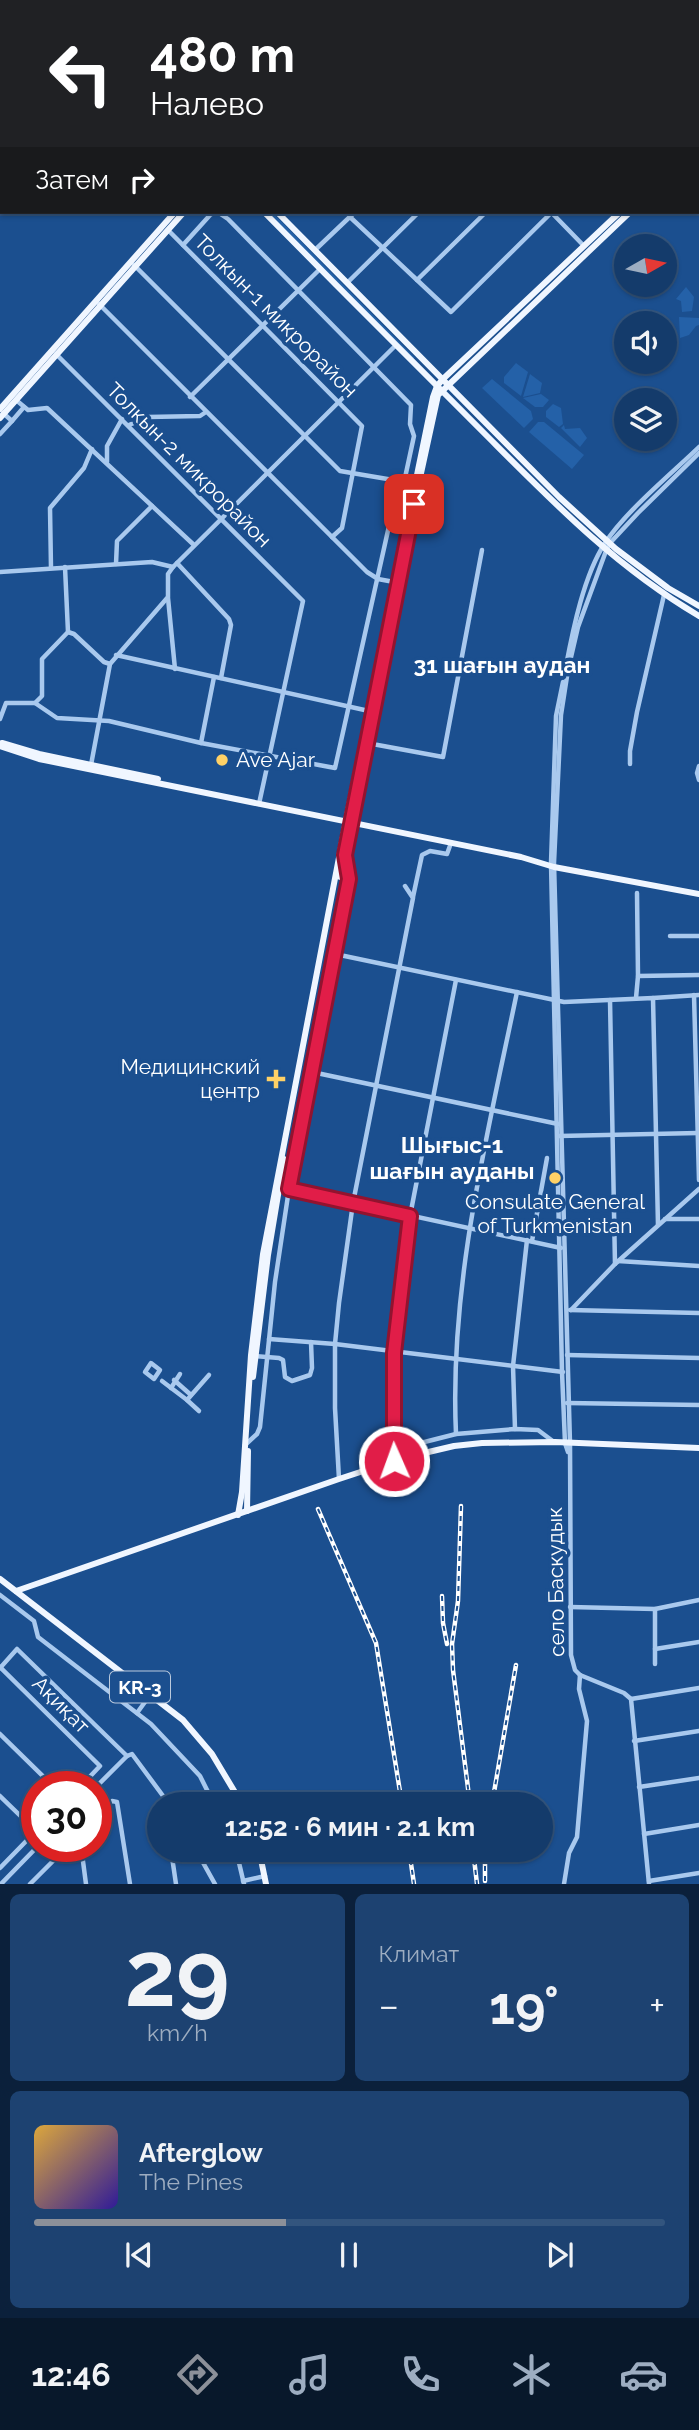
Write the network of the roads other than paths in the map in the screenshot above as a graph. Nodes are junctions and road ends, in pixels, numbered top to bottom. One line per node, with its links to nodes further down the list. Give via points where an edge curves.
1 (173, 214): 20 (main road)
2 (182, 214): 15 (main road)
3 (211, 214): 16 (street)
4 (220, 214): 24 (street)
5 (266, 214): 21 (main road)
6 (279, 214): 19 (main road)
7 (353, 214): 14 (street)
8 (417, 214): 18 (street)
9 (484, 214): 22 (street)
10 (549, 214): 22 (street, via 451,312)
11 (553, 214): 17 (street)
12 (618, 214): 17 (main road)
13 (628, 214): 33 (main road)
14 (350, 217): 18 (street); 19 (street)
15 (167, 229): 16 (street, Толкын-1 микрорайон); 20 (main road)
16 (183, 245): 26 (street, Толкын-1 микрорайон)
17 (584, 247): 33 (main road)
18 (384, 248): 22 (street); 23 (street)
19 (315, 250): 23 (main road)
20 (133, 264): 25 (main road); 30 (street)
21 (320, 269): 24 (street); 27 (main road)
22 (417, 280)
23 (347, 283): 29 (main road)
24 (299, 291): 26 (street); 32 (street)
25 (98, 303): 28 (main road); 35 (street)
26 (263, 325): 30 (street); 37 (street, Толкын-1 микрорайон)
27 (396, 345): 31 (main road); 32 (street)
28 (54, 353): 36 (main road); 40 (main road); 41 (street, Толкын-2 микрорайон)
29 (420, 357): 31 (main road); 33 (main road)
30 (228, 359): 35 (street); 45 (street)
31 (414, 363): 34 (main road)
32 (375, 368): 37 (street); 52 (street, via 411,405 414,436)
33 (445, 382): 34 (main road); 57 (main road)
34 (439, 388): 53 (main road); 60 (main road)
35 (190, 397): 39 (street)
36 (16, 400): 38 (street); 40 (main road)
37 (339, 402): 45 (street); 50 (street, Толкын-1 микрорайон, via 362,426)
38 (24, 407): 42 (street); 47 (street, via 47,408)
39 (206, 412): 43 (street, via 148,417); 51 (street)
40 (1, 413): 42 (street)
41 (122, 419): 43 (street, Толкын-2 микрорайон); 49 (street, via 107,446)
42 (12, 421): 44 (street)
43 (128, 425): 55 (street, Толкын-2 микрорайон)
44 (0, 434)
45 (305, 437): 50 (street, via 340,471); 51 (street)
46 (699, 447): 57 (street)
47 (92, 449): 49 (street); 64 (street, via 84,468 50,508)
48 (699, 453): 57 (street)
49 (107, 463): 54 (street)
50 (352, 473): 52 (street); 56 (street, via 342,528)
51 (268, 475): 55 (street); 56 (street)
52 (403, 482): 53 (street); 66 (street)
53 (416, 484): 67 (main road); 74 (main road)
54 (152, 506): 58 (street); 61 (street, via 117,541)
55 (221, 520): 58 (street); 80 (street, Толкын-2 микрорайон, via 303,601)
56 (331, 538): 66 (street)
57 (608, 542): 60 (street, село Баскудык); 68 (main road)
58 (194, 545): 62 (street)
59 (482, 550): 87 (street, via 443,757)
60 (604, 550): 69 (main road); 98 (street, село Баскудык, via 589,580 572,637 556,716)
61 (116, 564): 62 (street); 63 (street)
62 (175, 565): 70 (street, via 168,575); 79 (street, via 229,619)
63 (65, 567): 64 (street); 73 (street)
64 (51, 568): 65 (street)
65 (0, 572)
66 (378, 579): 67 (street); 82 (street)
67 (394, 582): 74 (main road)
68 (668, 588): 69 (main road); 71 (main road)
69 (664, 595): 72 (main road); 90 (street)
70 (168, 597): 75 (street); 77 (street)
71 (699, 606)
72 (699, 616)
73 (68, 632): 76 (street); 81 (street, via 42,659 42,696)
74 (386, 634): 83 (main road)
75 (116, 655): 76 (street); 77 (street)
76 (110, 664): 85 (street)
77 (174, 669): 78 (street)
78 (214, 677): 79 (street); 86 (street)
79 (221, 678): 80 (street)
80 (283, 692): 82 (street); 89 (street)
81 (35, 704): 84 (street, via 6,703); 85 (street, via 57,718)
82 (349, 707): 83 (street); 89 (street, via 335,768)
83 (371, 712): 87 (main road)
84 (0, 719)
85 (99, 721): 86 (street); 92 (street)
86 (201, 743): 89 (street)
87 (365, 743): 95 (main road)
88 (0, 744): 92 (main road)
89 (270, 755): 94 (street)
90 (630, 764)
91 (699, 766): 93 (street)
92 (91, 767): 94 (main road)
93 (699, 780)
94 (259, 802): 95 (main road)
95 (349, 820): 96 (main road); 97 (main road); 98 (main road, via 510,852)
96 (451, 843): 98 (main road); 102 (street, via 447,854 430,851 422,855)
97 (343, 853): 105 (street, via 349,879); 128 (main road)
98 (552, 865): 100 (main road); 114 (street, село Баскудык)
99 (405, 886): 102 (street)
100 (699, 892)
101 (637, 893): 108 (street)
102 (412, 898): 106 (street)
103 (670, 936): 104 (street)
104 (699, 936)
105 (335, 954): 106 (street); 116 (street)
106 (400, 968): 109 (street); 117 (street)
107 (699, 975): 108 (street)
108 (638, 976): 112 (street)
109 (456, 980): 110 (street); 118 (street)
110 (517, 992): 114 (street); 120 (street)
111 (696, 995): 113 (street); 119 (street)
112 (636, 998): 113 (street); 115 (street)
113 (653, 998): 123 (street)
114 (555, 1000): 115 (street); 121 (street, село Баскудык)
115 (610, 1000): 125 (street)
116 (312, 1072): 117 (street); 129 (street)
117 (377, 1086): 118 (street); 131 (street)
118 (434, 1098): 120 (street); 132 (street)
119 (698, 1101): 122 (street)
120 (494, 1110): 121 (street); 136 (street)
121 (559, 1124): 124 (street, село Баскудык)
122 (698, 1133): 123 (street); 127 (street)
123 (656, 1134): 125 (street); 135 (street)
124 (559, 1136): 125 (street); 138 (street, село Баскудык)
125 (612, 1136): 139 (street)
126 (547, 1158): 137 (street)
127 (699, 1180)
128 (277, 1186): 129 (street); 148 (main road, via 261,1266)
129 (289, 1189): 131 (street); 143 (street)
130 (699, 1189): 133 (street)
131 (353, 1203): 132 (street); 145 (street)
132 (410, 1216): 136 (street); 146 (street)
133 (665, 1219): 134 (street); 135 (street)
134 (699, 1219)
135 (658, 1225): 139 (street)
136 (470, 1227): 137 (street); 151 (street)
137 (530, 1240): 138 (street); 152 (street)
138 (562, 1248): 141 (street, село Баскудык)
139 (617, 1262): 140 (street); 141 (street)
140 (699, 1266)
141 (566, 1310): 142 (street); 147 (street, село Баскудык)
142 (699, 1313)
143 (268, 1339): 144 (street); 149 (street)
144 (312, 1342): 145 (street); 149 (street, via 310,1376 287,1380 283,1360)
145 (335, 1344): 146 (street); 170 (street)
146 (394, 1353): 151 (street); 168 (street)
147 (565, 1355): 150 (street); 153 (street, село Баскудык)
148 (253, 1356): 149 (street); 166 (main road)
149 (267, 1357): 166 (street, via 260,1427)
150 (699, 1358)
151 (455, 1359): 152 (street); 164 (street)
152 (513, 1366): 153 (street); 163 (street)
153 (565, 1372): 160 (street, село Баскудык)
154 (180, 1374): 156 (street)
155 (209, 1376): 159 (street)
156 (174, 1380): 158 (street); 159 (street)
157 (162, 1381): 158 (street)
158 (171, 1388): 159 (street)
159 (189, 1397): 162 (street)
160 (566, 1403): 161 (street); 165 (street, село Баскудык)
161 (699, 1405)
162 (200, 1411)
163 (515, 1429): 164 (street); 165 (street, via 538,1430)
164 (456, 1434): 168 (street)
165 (565, 1440): 167 (main road); 169 (main road, via 454,1446); 177 (street, село Баскудык, via 569,1453)
166 (246, 1444): 171 (main road); 172 (main road)
167 (699, 1447)
168 (393, 1450): 169 (street)
169 (394, 1461): 170 (main road)
170 (339, 1479): 171 (main road)
171 (247, 1511): 172 (main road)
172 (238, 1515): 174 (main road)
173 (0, 1579): 174 (main road, KR-3)
174 (16, 1591): 179 (main road, KR-3)
175 (0, 1595): 180 (street)
176 (699, 1600): 178 (street)
177 (570, 1607): 178 (street); 185 (street, село Баскудык, via 571,1655)
178 (654, 1609): 182 (street)
179 (42, 1612): 180 (street); 187 (main road, KR-3)
180 (34, 1621): 189 (street, via 38,1637)
181 (699, 1642): 182 (street)
182 (654, 1649): 183 (street)
183 (654, 1664)
184 (0, 1667): 193 (street, via 18,1649); 195 (street, Ақиқат, via 100,1766)
185 (580, 1675): 188 (street, село Баскудык); 228 (street, via 587,1721 577,1837)
186 (699, 1688): 188 (street)
187 (150, 1695): 189 (street); 201 (main road, KR-3, via 196,1734)
188 (631, 1699): 192 (street)
189 (137, 1713): 200 (street, via 200,1776)
190 (699, 1731): 192 (street)
191 (0, 1734): 194 (street)
192 (634, 1741): 198 (street)
193 (127, 1756): 196 (street); 199 (street, via 132,1754)
194 (38, 1771)
195 (95, 1771)
196 (112, 1771)
197 (699, 1778): 198 (street)
198 (639, 1787): 206 (street)
199 (159, 1792)
200 (208, 1792)
201 (236, 1792)
202 (0, 1796): 204 (street)
203 (112, 1801): 225 (street, via 118,1805)
204 (21, 1816)
205 (699, 1825): 206 (street)
206 (644, 1834): 220 (street)
207 (21, 1845): 215 (street)
208 (22, 1862): 221 (street)
209 (53, 1862): 217 (street)
210 (83, 1862): 224 (street)
211 (173, 1862): 226 (street)
212 (203, 1862): 227 (street)
213 (239, 1862): 219 (street)
214 (262, 1862): 218 (main road)
215 (1, 1864)
216 (699, 1872): 220 (street)
217 (41, 1874): 222 (street); 223 (street)
218 (265, 1880): 219 (street)
219 (243, 1882)
220 (649, 1882)
221 (1, 1884)
222 (30, 1884)
223 (43, 1884)
224 (86, 1884)
225 (131, 1884)
226 (176, 1884)
227 (215, 1884)
228 (564, 1884)

